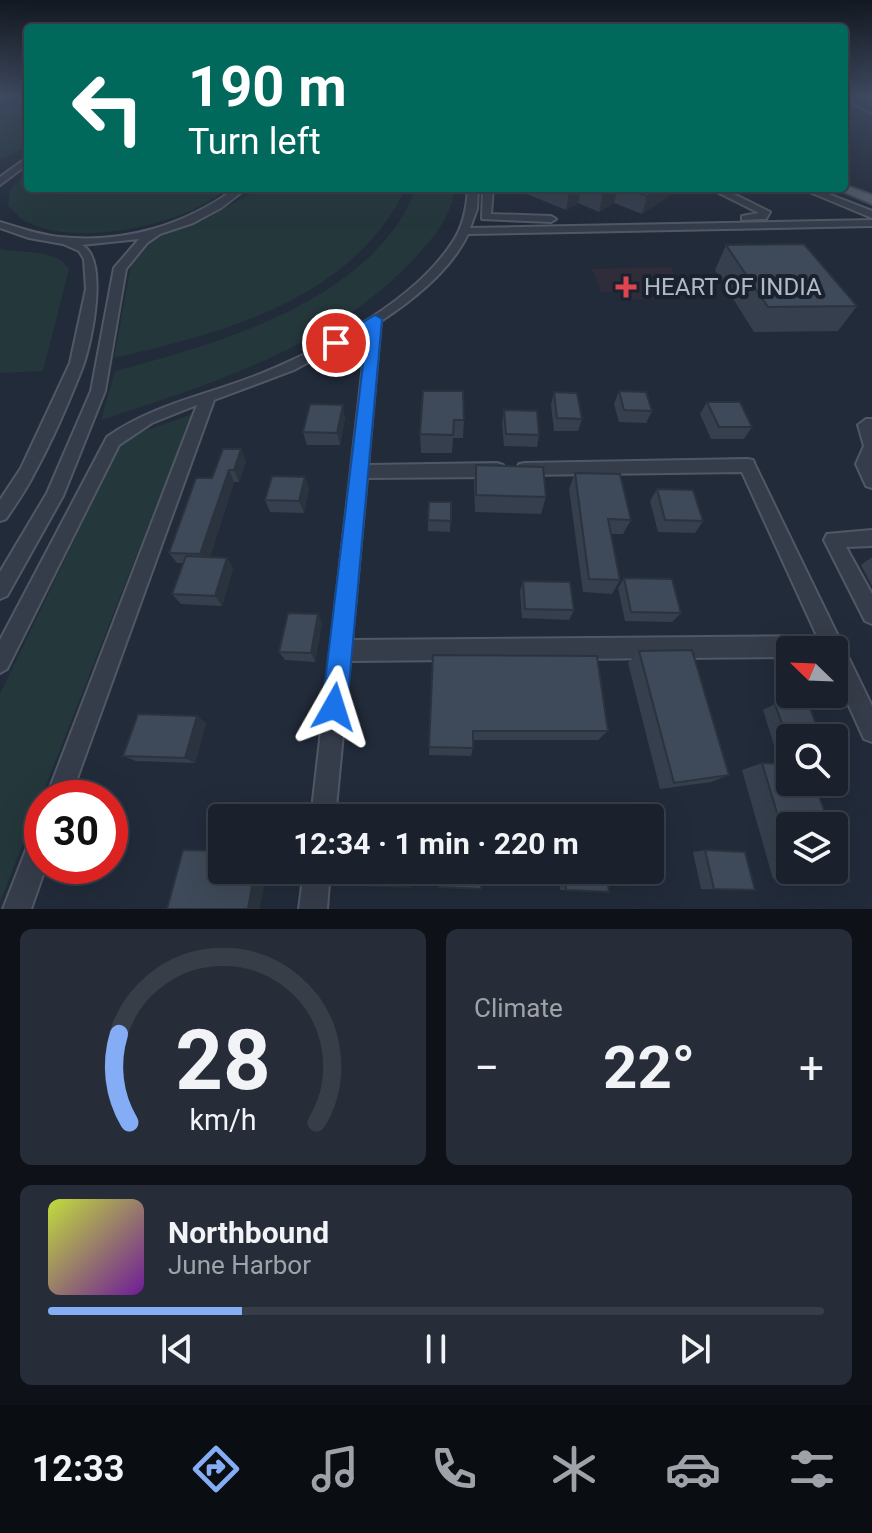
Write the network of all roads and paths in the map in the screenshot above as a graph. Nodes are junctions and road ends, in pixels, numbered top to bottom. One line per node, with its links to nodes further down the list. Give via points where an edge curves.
1 (24, 163): 3 (street)
2 (24, 164): 6 (street)
3 (0, 172)
4 (848, 175): 5 (main road)
5 (858, 179)
6 (0, 182)
7 (848, 190): 14 (main road)
8 (237, 192): 15 (street)
9 (247, 192): 15 (street)
10 (473, 192): 20 (street)
11 (488, 192): 12 (street, via 485,213 494,219 765,215 763,209)
12 (723, 192)
13 (815, 192): 16 (street)
14 (872, 200)
15 (224, 203): 19 (street)
16 (872, 215)
17 (872, 223): 20 (street)
18 (0, 225): 21 (street, via 25,236)
19 (158, 231): 21 (street); 28 (street, via 120,268 98,391)
20 (463, 231): 22 (street, via 433,273)
21 (67, 242): 30 (street, via 90,259 92,289 77,363 28,471)
22 (375, 319): 23 (street, via 264,378); 26 (street)
23 (207, 398): 27 (street, via 135,423 113,441); 40 (street)
24 (872, 425): 25 (street, via 866,425)
25 (872, 446): 29 (street, via 864,464)
26 (359, 472): 34 (street, via 747,465); 36 (street)
27 (96, 473): 28 (street); 37 (street)
28 (63, 476): 32 (street)
29 (872, 481)
30 (3, 506)
31 (872, 538): 33 (street, via 833,540)
32 (0, 590)
33 (872, 614)
34 (827, 636)
35 (776, 649): 36 (street)
36 (340, 651): 41 (street)
37 (0, 662)
38 (848, 681): 39 (street)
39 (872, 731)
40 (65, 780)
41 (324, 804)
42 (26, 884): 44 (street)
43 (316, 884): 45 (street)
44 (17, 909)
45 (313, 909)

